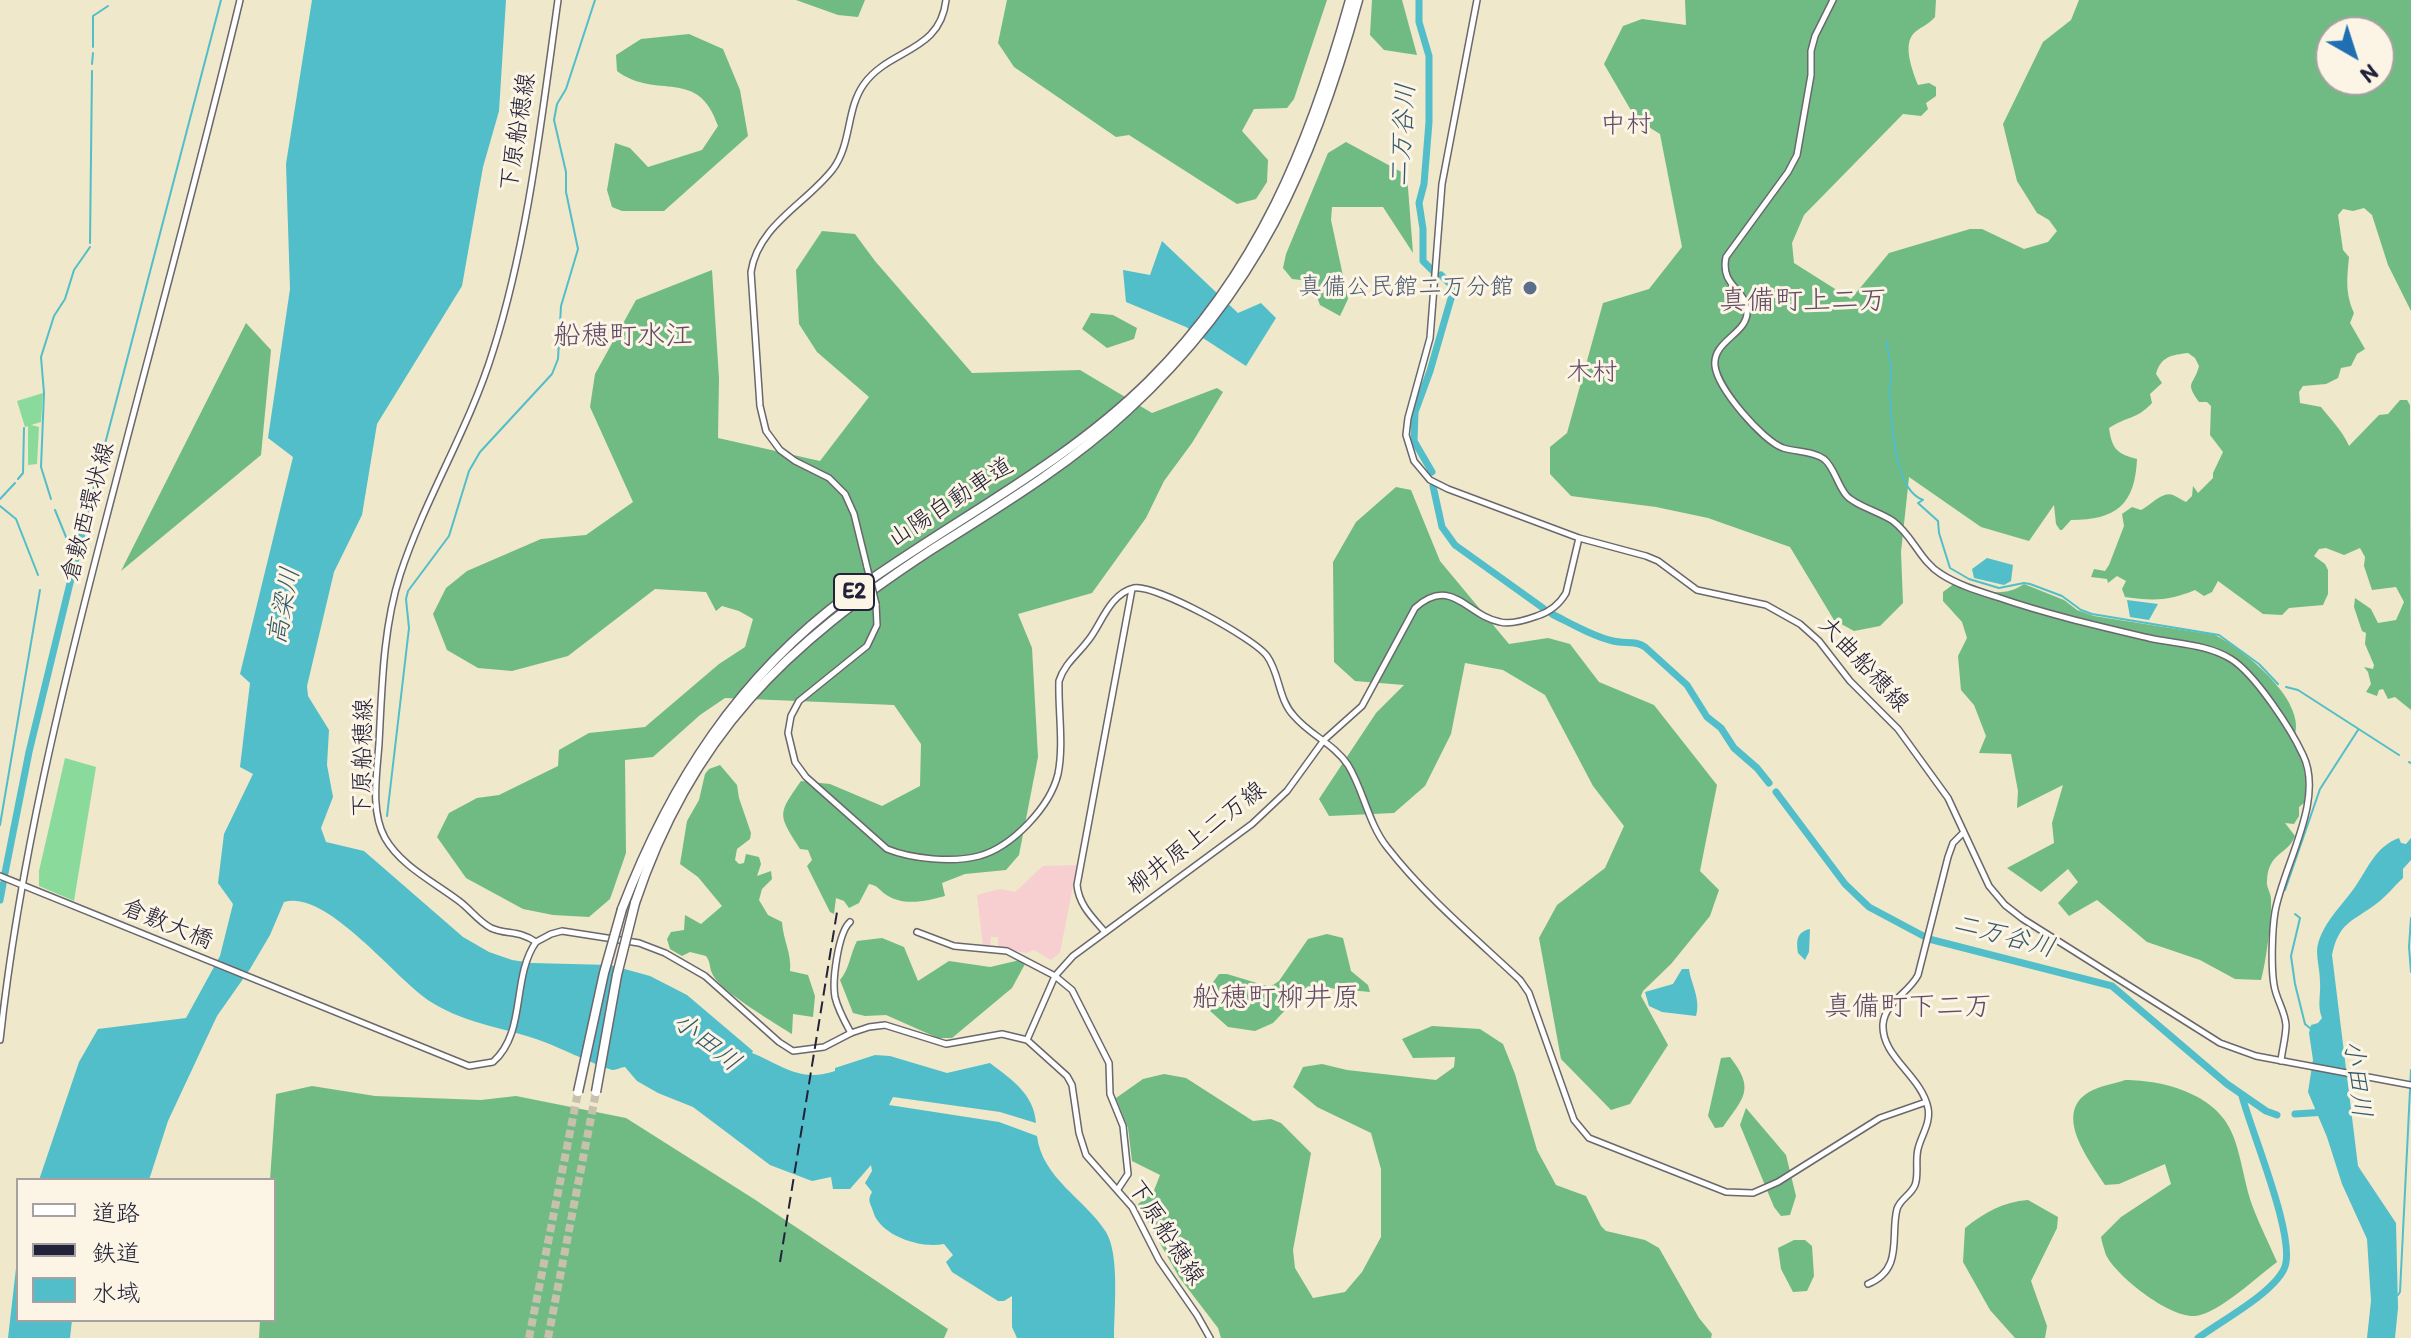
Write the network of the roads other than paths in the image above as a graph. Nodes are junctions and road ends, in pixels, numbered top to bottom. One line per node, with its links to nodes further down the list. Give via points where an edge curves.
1 (240, 0): 15 (street, 倉敷西環状線, via 68,666)
2 (558, 0): 19 (street, 下原船穂線, via 521,232 493,352 414,535 394,597 376,806 386,839 418,872 489,927 523,933)
3 (946, 0): 11 (street, bridge, via 928,39 865,82 838,160 768,232 752,264 766,431 780,450 829,478 845,494 876,604 877,625 867,646 799,701 791,716 788,739 799,770 880,844 896,852 957,859 991,851 1035,819 1052,793 1060,758 1062,671 1087,644 1115,599)
4 (1350, 0): 8 (highway, 山陽自動車道 / E2, via 1295,164)
5 (1358, 0): 8 (highway, 山陽自動車道 / E2, via 1297,181)
6 (1477, 0): 10 (street, 大曲船穂線, via 1442,184 1433,316 1408,418 1408,445 1430,480)
7 (1833, 0): 24 (street, via 1811,51 1804,128 1792,166 1726,257 1727,279 1747,308 1746,318 1717,354 1720,380 1768,441 1826,460 1848,498 1892,520 1942,575 2063,617 2212,651 2230,659 2253,681 2304,756 2311,782 2274,917 2273,982 2286,1025)
8 (1235, 283): 9 (highway, 山陽自動車道 / E2)
9 (1176, 357): 26 (highway, 山陽自動車道 / E2, bridge, via 1091,432 848,597 768,666 722,719 651,837 622,909); 27 (highway, 山陽自動車道 / E2, bridge, via 1096,438 820,628 773,671 728,724 688,783 635,903)
10 (1579, 538): 12 (street, 柳井原上二万線, via 1566,593 1546,613 1504,623 1454,597 1423,601 1406,622 1362,706); 13 (street, 大曲船穂線, via 1646,556 1697,590 1766,605 1800,624 1898,729 1948,798)
11 (1132, 588): 12 (street, via 1163,594 1251,641 1271,663 1286,707); 18 (street, via 1077,885 1083,906)
12 (1324, 740): 18 (street, 柳井原上二万線, via 1266,813); 28 (street, via 1355,777 1377,833 1414,881 1529,993 1574,1120 1597,1143 1726,1192 1753,1193 1880,1118)
13 (1963, 833): 24 (street, 大曲船穂線, via 1989,886 2023,919 2220,1043); 28 (street, via 1953,843 1914,982 1888,1010 1883,1026 1891,1053)
14 (0, 876): 15 (street, 倉敷大橋)
15 (24, 887): 19 (street, 倉敷大橋, via 477,1067 493,1062 503,1051); 22 (street, 倉敷西環状線)
16 (850, 922): 21 (street, via 842,934 835,997)
17 (917, 932): 20 (street, via 954,946 1007,951)
18 (1105, 932): 20 (street, 柳井原上二万線)
19 (534, 945): 21 (street, via 562,931 653,947 705,976 793,1051 824,1047)
20 (1055, 976): 23 (street, 柳井原上二万線); 29 (street, via 1072,990 1109,1063 1110,1094 1123,1126 1128,1174)
21 (851, 1033): 23 (street, via 885,1025 946,1044 1002,1034)
22 (0, 1040)
23 (1027, 1040): 29 (street, 下原船穂線, via 1067,1076 1081,1146)
24 (2283, 1062): 25 (street, 大曲船穂線)
25 (2411, 1085)
26 (578, 1092)
27 (596, 1092)
28 (1926, 1102): 30 (street, via 1917,1182 1897,1208 1892,1258 1881,1276)
29 (1118, 1189): 31 (street, 下原船穂線)
30 (1868, 1284)
31 (1210, 1338)

